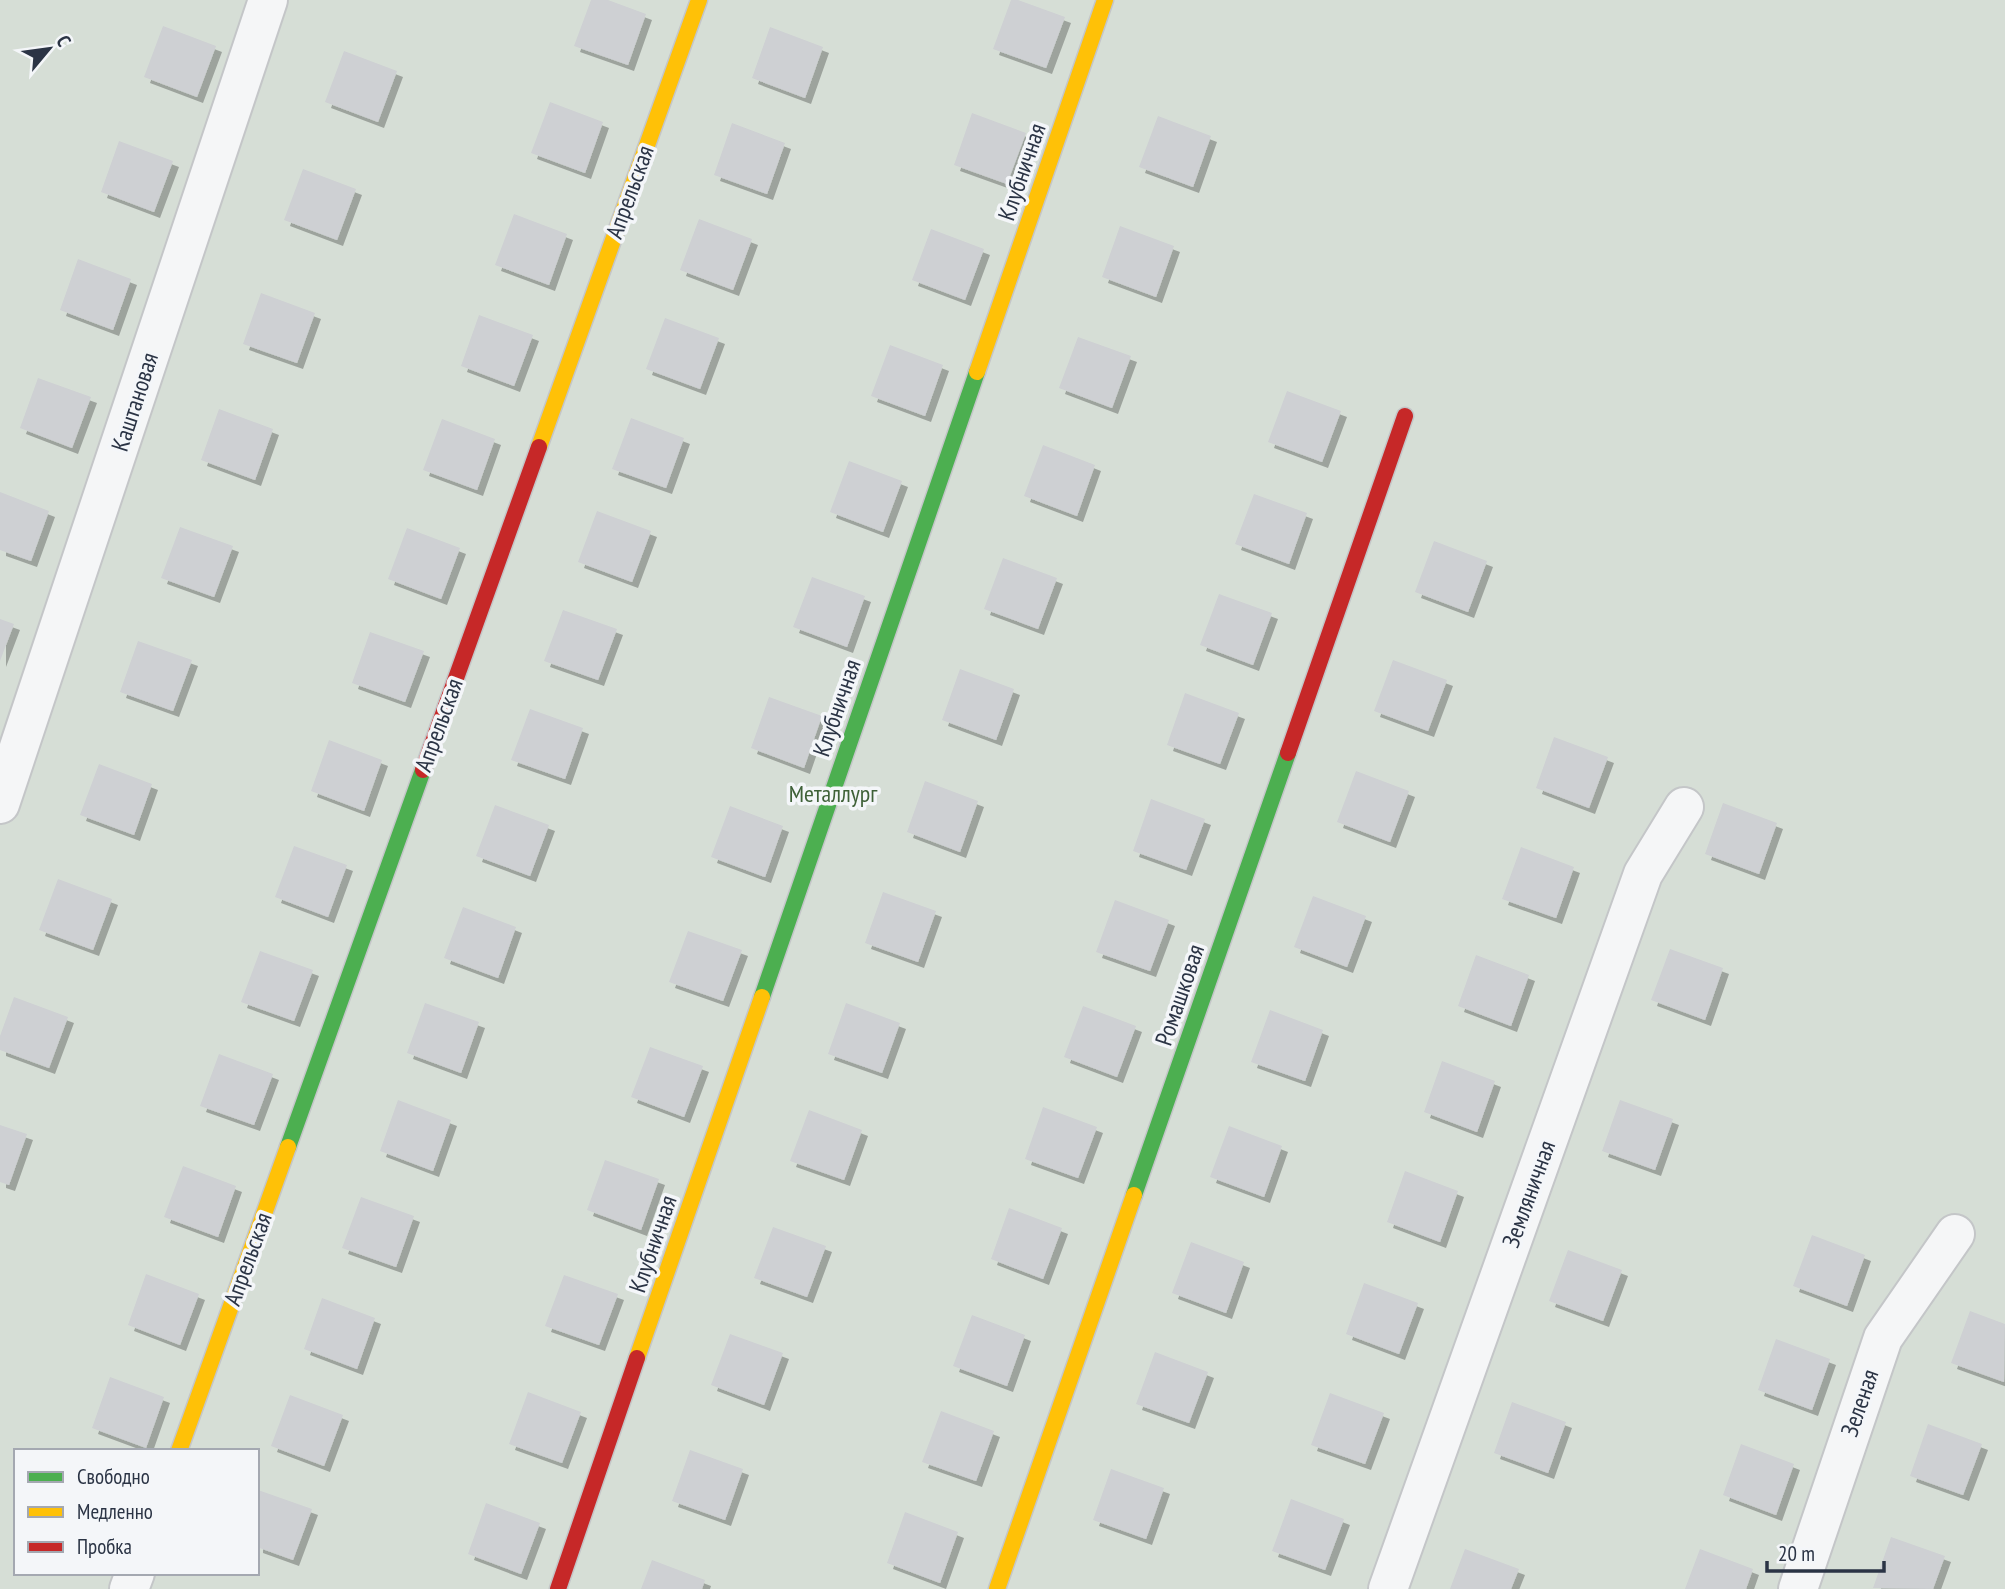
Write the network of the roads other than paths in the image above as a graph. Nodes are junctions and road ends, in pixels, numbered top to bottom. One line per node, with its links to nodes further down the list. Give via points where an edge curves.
1 (268, 0): 5 (street, Каштановая)
2 (699, 0): 8 (street, Апрельская)
3 (1105, 0): 9 (street, Клубничная)
4 (1405, 415): 10 (street, Ромашковая)
5 (0, 804)
6 (1684, 807): 11 (street, Земляничная, via 1643,874)
7 (1955, 1234): 12 (street, Зеленая, via 1883,1338)
8 (180, 1449)
9 (558, 1589)
10 (997, 1589)
11 (1388, 1589)
12 (1798, 1589)

